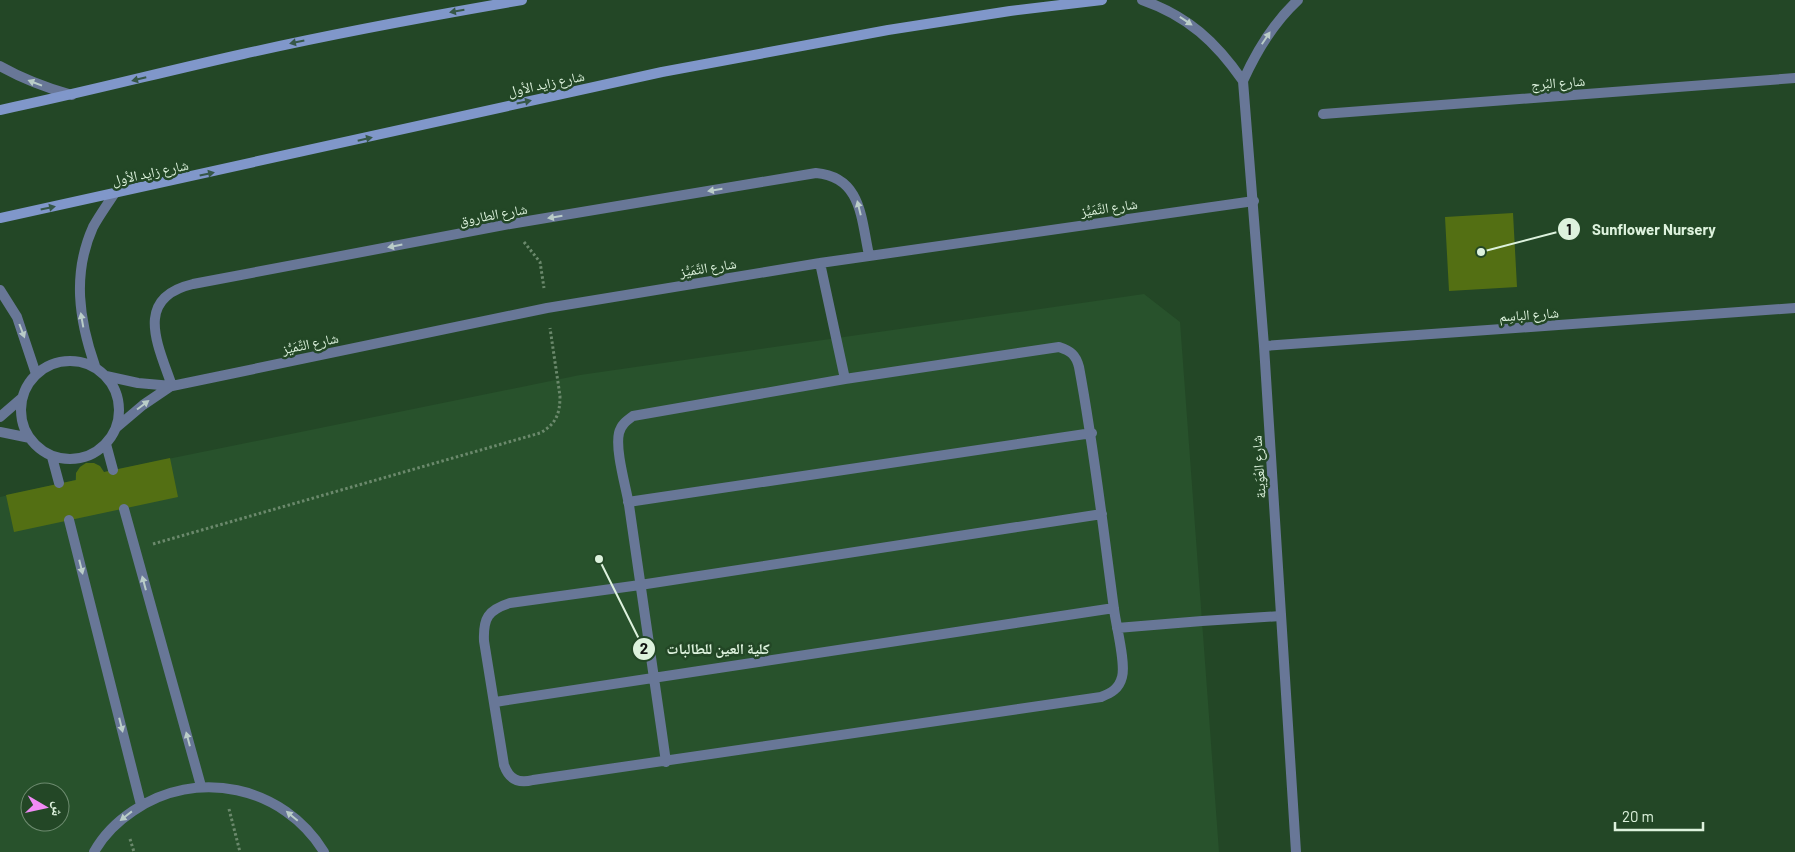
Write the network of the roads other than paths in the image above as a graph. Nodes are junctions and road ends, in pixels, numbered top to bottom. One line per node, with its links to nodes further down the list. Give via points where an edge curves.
1 (522, 0): 8 (main road, one-way to 8, via 262,50)
2 (1102, 0): 11 (main road, شارع زايد الأول, one-way to 2, via 662,72 916,25)
3 (1142, 0): 7 (street, one-way to 7, via 1184,20 1207,37)
4 (1298, 0): 7 (street, شارع العُوَينة, one-way to 4, via 1265,38)
5 (0, 66): 8 (street, one-way to 5, via 38,84)
6 (1795, 78): 10 (street, شارع البُرج)
7 (1244, 81): 12 (street, شارع العُوَينة)
8 (73, 95): 9 (main road)
9 (0, 110)
10 (1323, 114)
11 (114, 194): 13 (main road, شارع زايد الأول, one-way to 11); 19 (street, one-way to 11, via 82,323 79,283 94,225)
12 (1254, 200): 14 (street, شارع التَّمَيُّز); 18 (street, شارع العُوَينة)
13 (0, 218)
14 (869, 255): 15 (street, شارع التَّمَيُّز); 23 (street, شارع الطاروق, one-way to 23, via 855,196 836,177 816,173 510,224 174,290 160,304 154,322 154,332)
15 (820, 262): 22 (street); 23 (street, شارع التَّمَيُّز, via 546,308)
16 (0, 290): 20 (street, one-way to 20, via 17,317)
17 (1795, 308): 18 (street, شارع الباسِم)
18 (1264, 346): 40 (street, شارع العُوَينة)
19 (95, 366): 20 (street, via 77,361 58,362); 21 (street)
20 (36, 374): 24 (street)
21 (106, 376): 23 (street, شارع التَّمَيُّز); 26 (street, via 119,400)
22 (845, 379): 28 (street, via 1059,347 1076,357); 34 (street, via 633,416 624,422 618,444)
23 (172, 386): 26 (street, شارع التَّمَيُّز, one-way to 23)
24 (23, 397): 25 (street); 29 (street, via 22,419)
25 (0, 417)
26 (116, 428): 30 (street)
27 (0, 432): 29 (street)
28 (1092, 433): 34 (street); 36 (street)
29 (30, 438): 31 (street)
30 (106, 444): 31 (street, via 97,452 75,460); 32 (street)
31 (52, 456): 33 (street)
32 (113, 470)
33 (59, 484)
34 (628, 502): 38 (street)
35 (124, 509): 45 (street, one-way to 35)
36 (1102, 514): 38 (street); 39 (street)
37 (69, 520): 46 (street, one-way to 46)
38 (640, 585): 42 (street); 43 (street, via 498,607 488,616 484,628)
39 (1114, 608): 41 (street); 42 (street)
40 (1280, 616): 41 (street); 49 (street, شارع العُوَينة)
41 (1117, 628): 44 (street, via 1122,676 1118,686 1100,697)
42 (654, 678): 43 (street); 44 (street)
43 (495, 702): 44 (street, via 504,765 507,774 515,780 524,783)
44 (666, 762)
45 (201, 786): 46 (street, via 166,793); 48 (street, one-way to 45, via 303,824 266,799 223,786)
46 (141, 805): 47 (street, one-way to 47, via 124,816)
47 (94, 852)
48 (324, 852)
49 (1296, 852)

